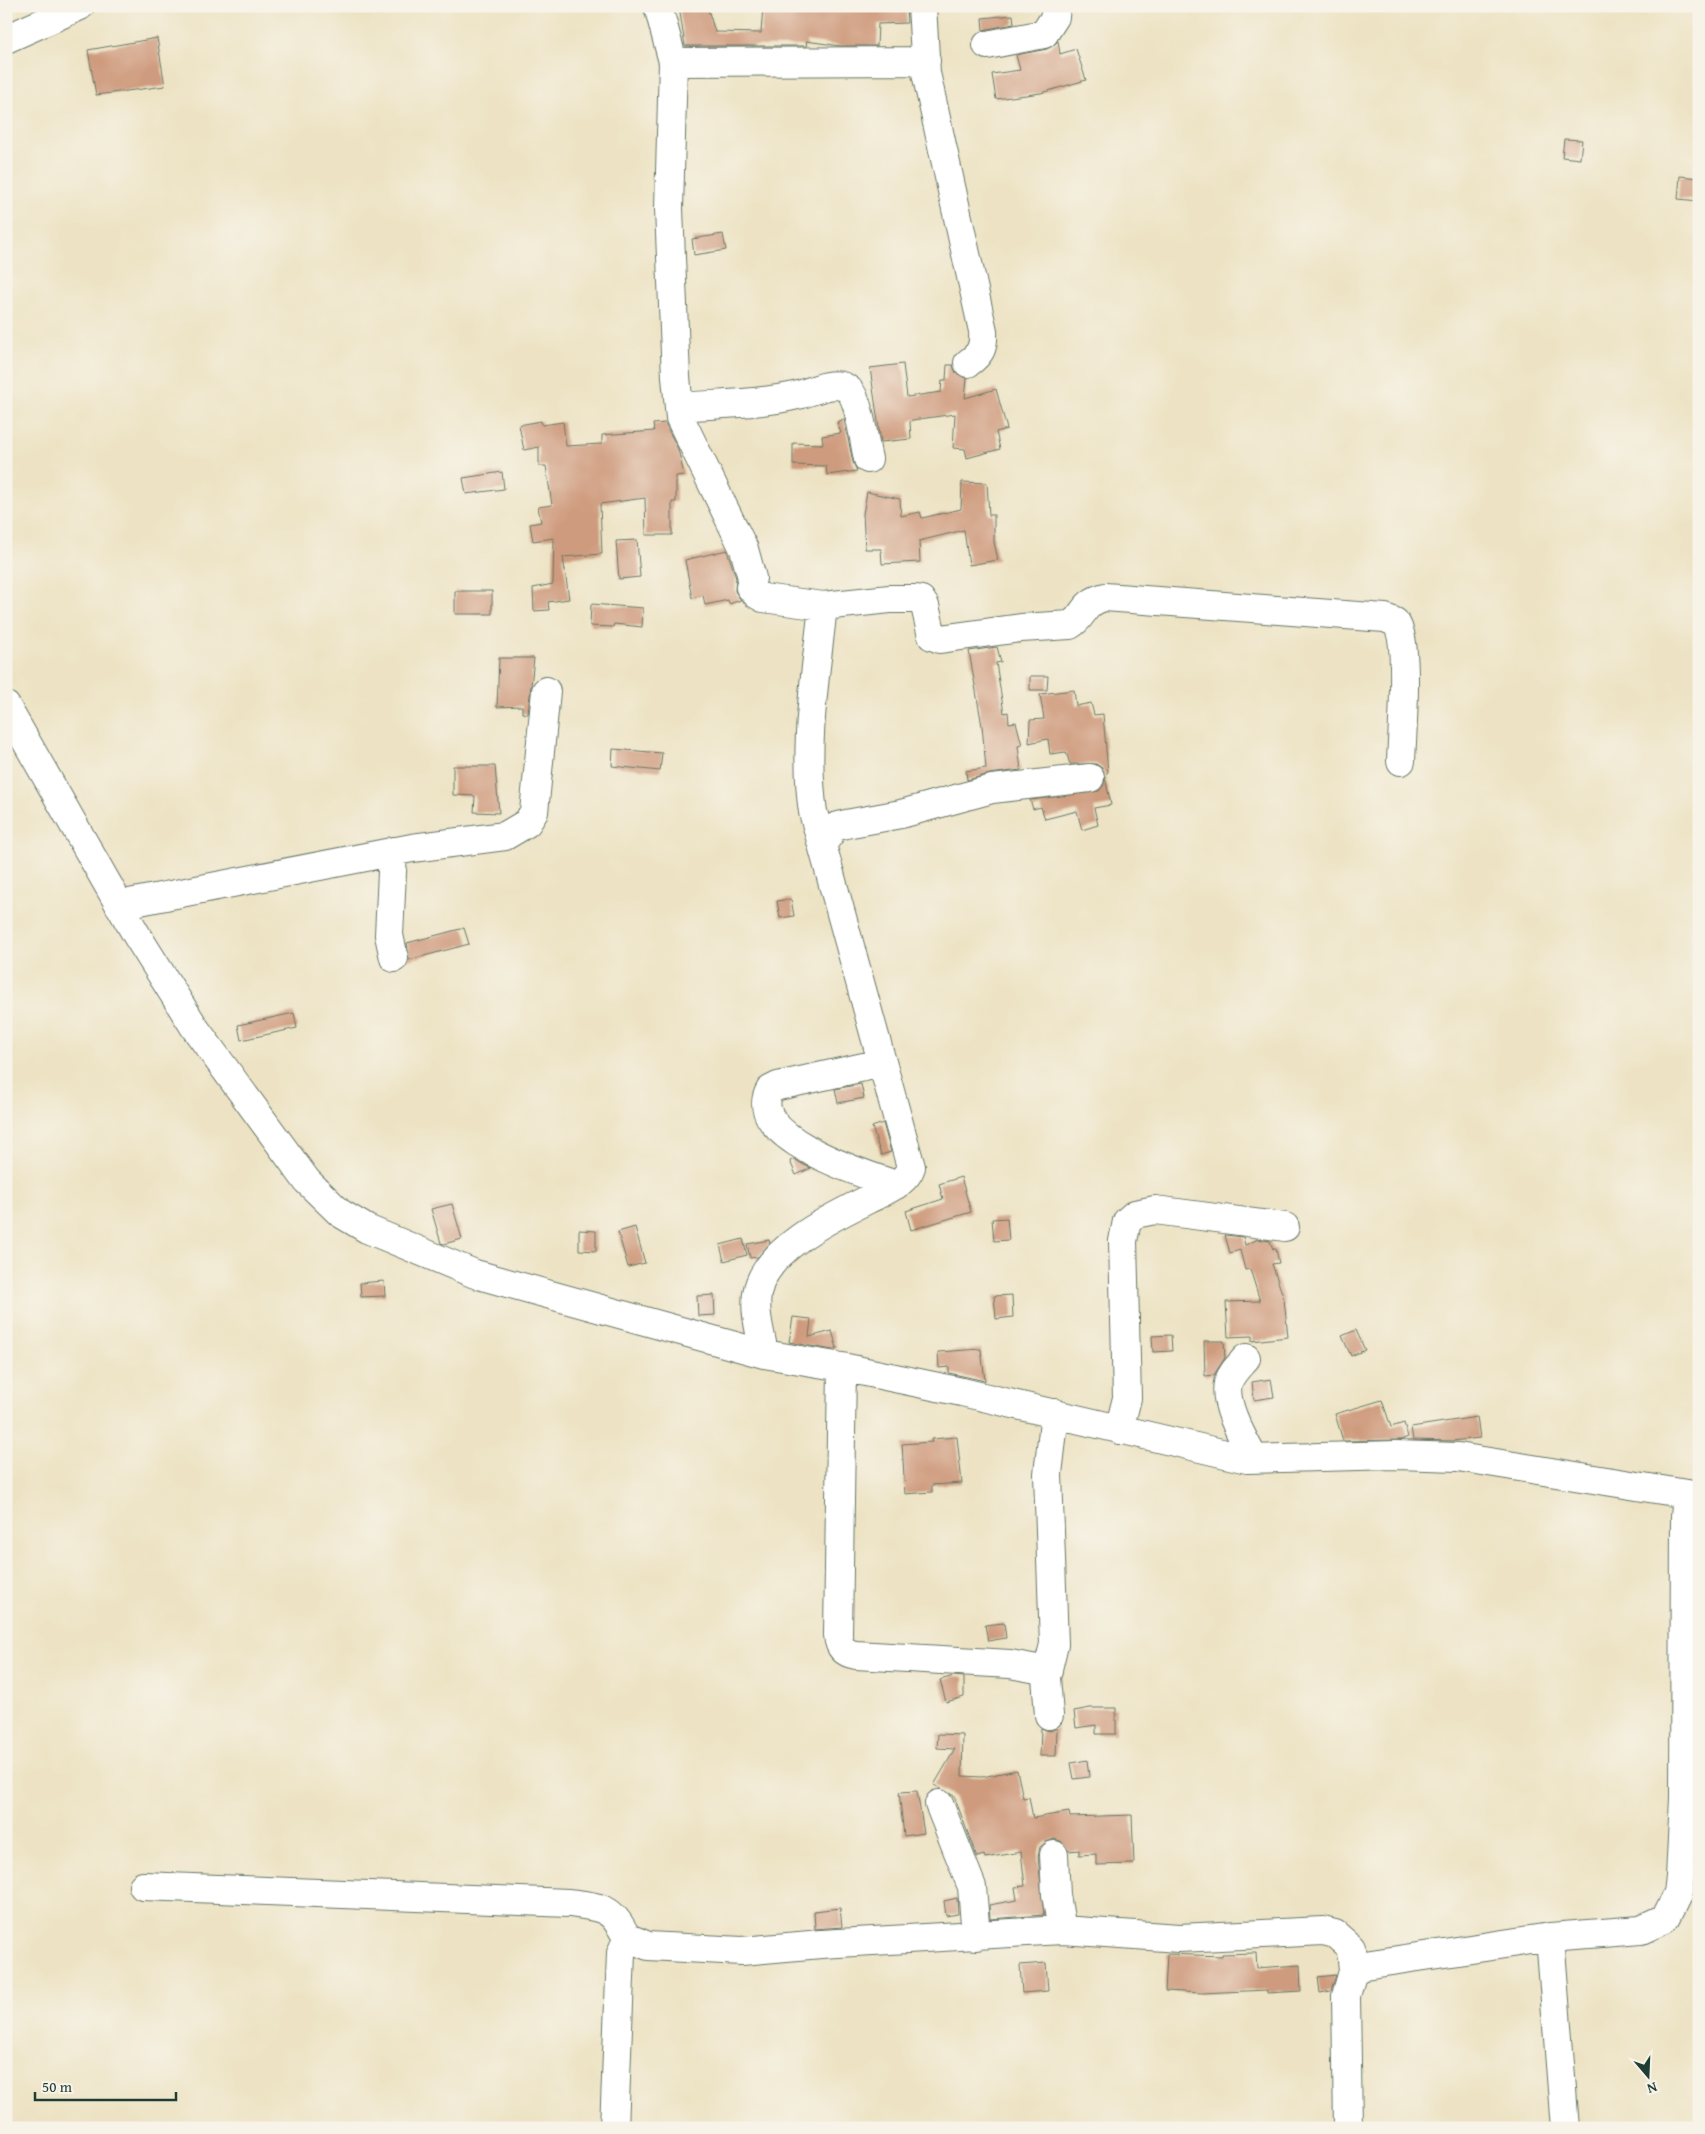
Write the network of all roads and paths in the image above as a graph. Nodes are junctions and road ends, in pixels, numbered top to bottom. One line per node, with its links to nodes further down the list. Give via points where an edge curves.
1 (80, 6): 5 (street)
2 (658, 6): 8 (street)
3 (922, 6): 7 (street)
4 (1056, 6): 6 (street, via 1055,17 1044,34)
5 (6, 38)
6 (987, 45)
7 (926, 61): 8 (street); 9 (street, via 932,107 983,331 983,348)
8 (673, 62): 10 (street, via 669,209)
9 (968, 363)
10 (680, 407): 11 (street, via 776,399 828,386 844,387 856,405); 12 (street, via 680,418 744,549 752,578 750,587 763,598)
11 (868, 460)
12 (823, 606): 15 (street, via 890,599 921,600 932,636 940,639 1070,625 1086,606 1105,598 1385,618 1395,622 1401,632); 17 (street, via 808,760 813,812)
13 (546, 691): 18 (street, via 534,812 527,823 505,836)
14 (6, 706): 19 (street)
15 (1401, 761)
16 (1090, 778): 17 (street, via 992,789 901,814 846,824 835,828)
17 (823, 843): 21 (street)
18 (393, 851): 19 (street); 20 (street, via 389,935)
19 (119, 905): 24 (street, via 195,1028 308,1181 340,1213 475,1274)
20 (394, 958)
21 (882, 1063): 22 (street, via 910,1157 908,1174); 22 (street, via 778,1086 770,1090 767,1101 772,1122 789,1137 815,1153)
22 (896, 1185): 24 (street, via 797,1240 763,1275 757,1293 756,1313)
23 (1285, 1227): 28 (street, via 1154,1210 1135,1214 1127,1221 1123,1241 1127,1398)
24 (764, 1354): 26 (street)
25 (1246, 1358): 29 (street, via 1233,1373 1228,1384 1228,1396)
26 (842, 1367): 27 (street); 31 (street, via 840,1646 856,1655 1010,1664)
27 (1053, 1424): 28 (street); 31 (street, via 1048,1474 1054,1644)
28 (1119, 1430): 29 (street)
29 (1254, 1459): 30 (street, via 1396,1455 1458,1457)
30 (1689, 1502): 32 (street)
31 (1048, 1671): 33 (street)
32 (1691, 1702): 39 (street, via 1680,1877 1671,1910 1658,1924 1641,1930)
33 (1049, 1715)
34 (939, 1804): 38 (street, via 972,1887)
35 (1054, 1855): 37 (street)
36 (143, 1886): 40 (street, via 569,1903 603,1908 619,1922)
37 (1062, 1930): 38 (street); 41 (street, via 1179,1938 1323,1931 1335,1934 1351,1948)
38 (976, 1936): 40 (street, via 742,1951)
39 (1550, 1937): 41 (street, via 1365,1965); 44 (street)
40 (629, 1942): 42 (street, via 621,1953)
41 (1353, 1971): 43 (street, via 1346,1996)
42 (614, 2128)
43 (1348, 2128)
44 (1565, 2128)

